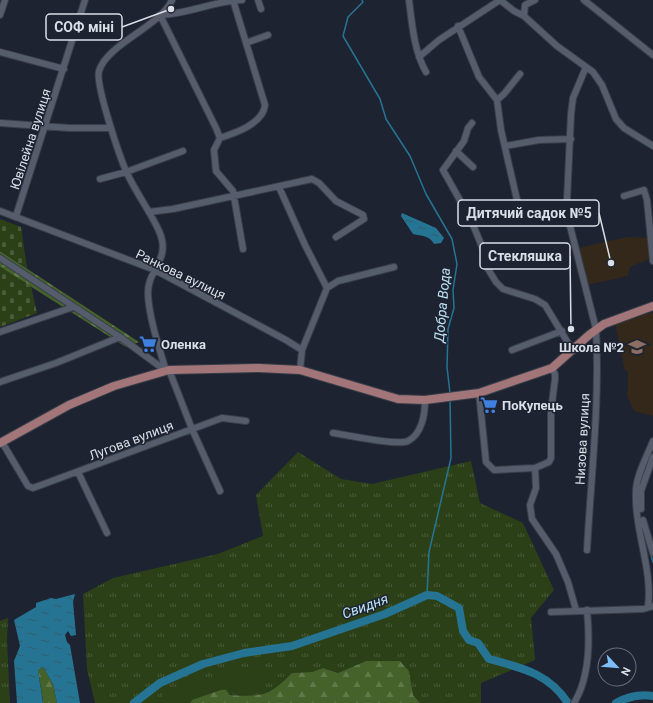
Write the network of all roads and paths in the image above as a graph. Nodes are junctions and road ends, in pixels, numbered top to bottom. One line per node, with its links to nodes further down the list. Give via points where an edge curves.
1 (4, 0): 13 (street)
2 (85, 0): 22 (street, Ювілейна вулиця)
3 (172, 0): 12 (street)
4 (233, 0): 5 (street); 12 (street, via 188,12); 17 (street)
5 (242, 0)
6 (258, 0): 11 (street)
7 (409, 0): 20 (street)
8 (500, 0): 14 (street); 15 (street)
9 (534, 0): 14 (street, via 525,5)
10 (584, 0): 19 (street)
11 (261, 9)
12 (160, 15): 29 (street, via 104,61 98,72); 30 (street)
13 (0, 16)
14 (524, 16): 21 (street, via 557,46)
15 (458, 26): 20 (street); 25 (street, via 479,77)
16 (268, 35): 17 (street)
17 (246, 43): 30 (street, via 265,105 261,115 254,122)
18 (0, 52): 22 (street)
19 (653, 55)
20 (419, 57): 23 (street)
21 (586, 67): 31 (street, Низова вулиця, via 573,98); 33 (street, via 602,85 616,119 624,128)
22 (64, 69): 28 (street, Ювілейна вулиця)
23 (426, 72)
24 (520, 74): 25 (street)
25 (497, 100): 32 (street)
26 (0, 123): 28 (street)
27 (472, 123): 35 (street)
28 (46, 126): 29 (street); 46 (street, Ювілейна вулиця)
29 (111, 128): 37 (street)
30 (220, 138): 41 (street, via 214,150 216,171 228,183)
31 (571, 139): 32 (street, via 539,140); 42 (street, Низова вулиця)
32 (505, 146): 45 (street)
33 (653, 146)
34 (183, 151): 37 (street)
35 (456, 151): 36 (street); 47 (street, via 442,170)
36 (473, 167)
37 (126, 172): 38 (street); 44 (street)
38 (100, 179)
39 (279, 187): 41 (street); 48 (street, via 316,180 336,201 363,215 364,219); 54 (street, via 304,245)
40 (624, 196): 51 (street, via 644,190)
41 (234, 197): 44 (street); 49 (street)
42 (567, 210): 45 (street); 57 (street, Низова вулиця)
43 (0, 211): 46 (street, Ранкова вулиця)
44 (149, 212): 53 (street, via 160,232 163,246 161,260)
45 (520, 213): 47 (street)
46 (16, 216): 53 (street, Ранкова вулиця)
47 (471, 220): 58 (street, via 488,269 496,282 503,289 535,299 545,305)
48 (336, 237)
49 (243, 249)
50 (0, 258): 56 (street)
51 (653, 261)
52 (394, 267): 54 (street, via 338,281)
53 (155, 270): 61 (street, Ранкова вулиця); 66 (street, via 148,293)
54 (327, 288): 61 (street)
55 (653, 306): 57 (main road, via 604,324)
56 (74, 307): 59 (street); 60 (street)
57 (596, 330): 63 (main road); 81 (street, Низова вулиця, via 596,401)
58 (562, 331): 62 (street); 63 (street)
59 (0, 332)
60 (120, 336): 66 (street); 67 (street, via 56,363)
61 (302, 350): 65 (street)
62 (512, 350)
63 (573, 351): 64 (main road)
64 (552, 368): 68 (main road); 76 (street, via 555,379 551,411 551,458 549,462)
65 (300, 370): 66 (main road, via 259,368); 69 (main road, via 398,399)
66 (168, 371): 71 (street); 74 (main road, via 114,386 69,405)
67 (0, 382)
68 (479, 393): 69 (main road); 76 (street, via 486,462 489,467 494,470)
69 (425, 400): 72 (street, via 425,412 419,428 415,436 408,441 396,442)
70 (246, 421): 71 (street, Лугова вулиця, via 222,418)
71 (192, 429): 77 (street, Лугова вулиця); 78 (street, Лугова вулиця)
72 (333, 433)
73 (653, 440): 79 (street, via 637,484)
74 (1, 442): 77 (street, Лугова вулиця, via 28,486 33,488)
75 (653, 457): 79 (street, via 641,491)
76 (535, 468): 84 (street, via 536,488 530,505 532,519 556,554)
77 (78, 472): 80 (street, Лугова вулиця)
78 (220, 491)
79 (640, 510): 82 (street); 83 (street)
80 (107, 533)
81 (587, 550)
82 (653, 553)
83 (651, 607): 85 (street)
84 (576, 610): 85 (street); 86 (street)
85 (587, 610): 87 (street, via 588,639 584,675)
86 (551, 612)
87 (574, 703)

